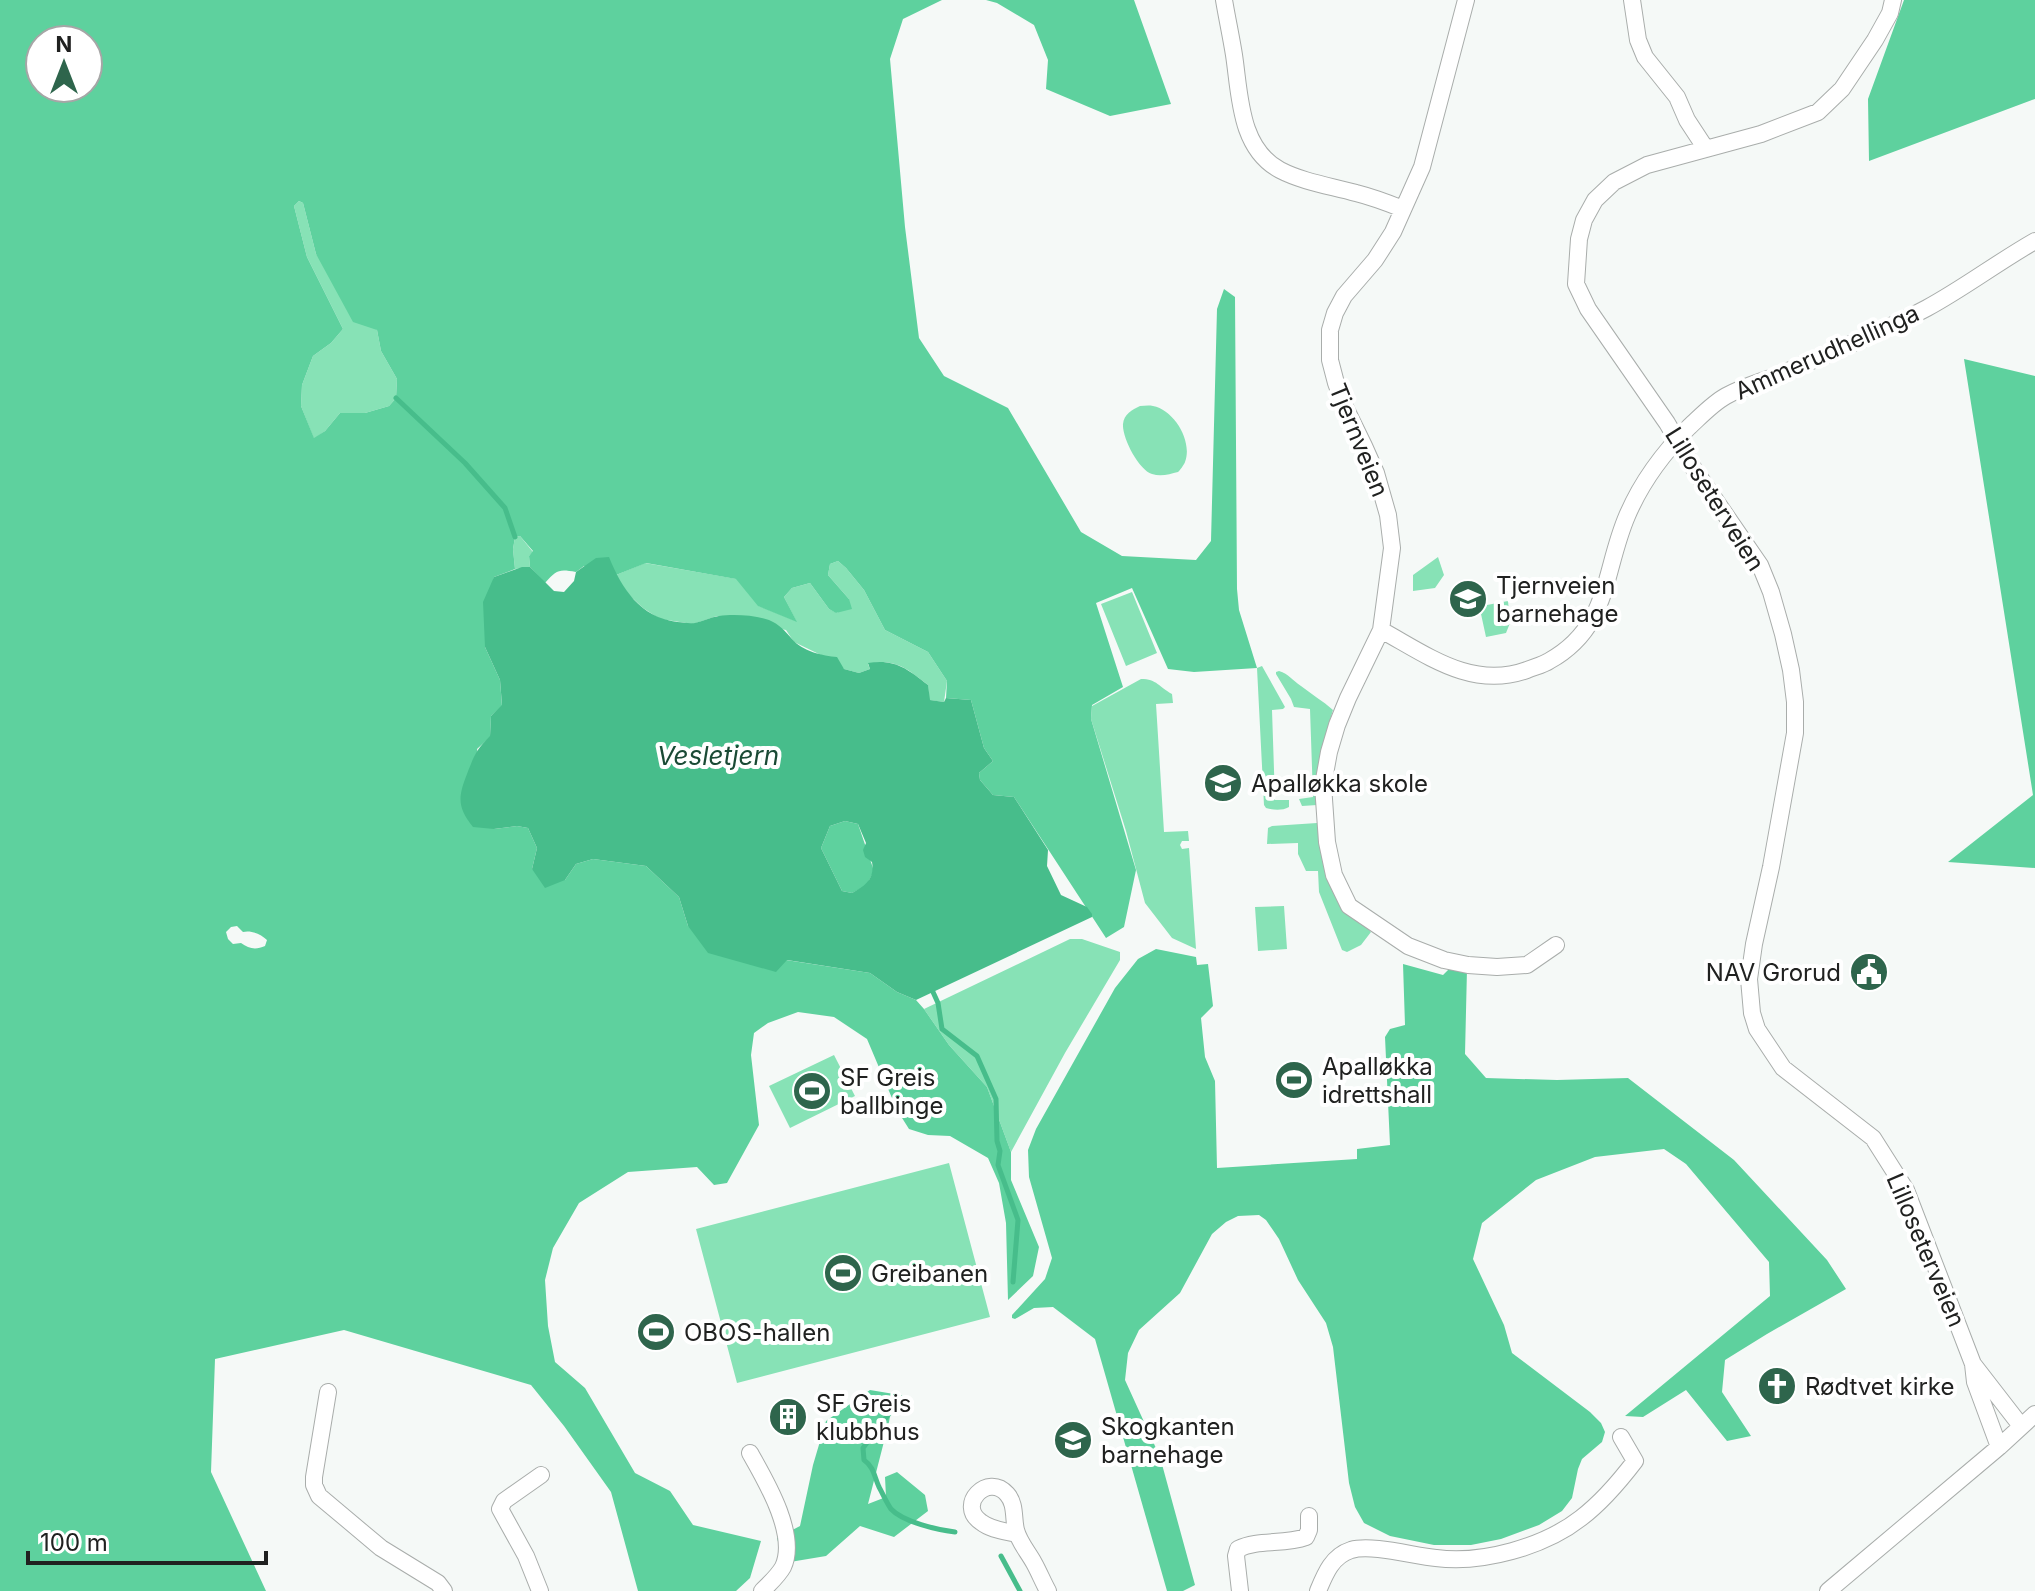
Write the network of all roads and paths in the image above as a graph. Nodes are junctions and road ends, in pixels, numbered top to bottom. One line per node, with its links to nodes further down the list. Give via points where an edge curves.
1 (1224, 0): 6 (street, via 1241,110 1264,157 1303,179)
2 (1466, 0): 6 (street, Tjernveien, via 1422,167)
3 (1632, 0): 5 (street, via 1645,57 1677,97)
4 (1893, 0): 5 (street, Lilloseterveien, via 1875,40 1842,89 1818,112)
5 (1706, 149): 8 (street, Lilloseterveien, via 1647,165 1614,182 1595,200 1579,239 1576,284 1588,309)
6 (1403, 209): 9 (street, Tjernveien, via 1375,260 1344,296 1329,346 1336,383 1376,473 1391,527)
7 (2035, 241): 8 (street, Ammerudhellinga, via 1927,308 1725,396)
8 (1677, 440): 9 (street, Ammerudhellinga, via 1639,489 1592,622 1577,642 1548,663 1500,677 1465,673); 11 (street, Lilloseterveien, via 1760,565 1783,634 1795,702 1795,733 1749,979 1757,1029 1783,1068 1873,1138 1906,1189)
9 (1381, 630): 10 (street, Tjernveien, via 1337,725 1323,785 1334,875 1349,906 1408,946 1468,965 1527,965)
10 (1556, 945)
11 (1973, 1364): 14 (street, Lilloseterveien); 16 (street, Lilloseterveien)
12 (328, 1392): 21 (street, via 314,1477 319,1496)
13 (2035, 1414): 14 (street)
14 (2021, 1426): 16 (street)
15 (1621, 1437): 26 (street, via 1635,1461 1599,1503 1561,1531 1473,1560 1350,1550 1334,1560)
16 (1999, 1447): 27 (street)
17 (750, 1453): 23 (street, via 786,1541 783,1567)
18 (541, 1475): 22 (street, via 500,1509)
19 (1309, 1516): 25 (street, via 1306,1537 1238,1549)
20 (1017, 1534): 24 (street)
21 (444, 1591)
22 (540, 1591)
23 (762, 1591)
24 (1048, 1591)
25 (1240, 1591)
26 (1318, 1591)
27 (1828, 1591)

